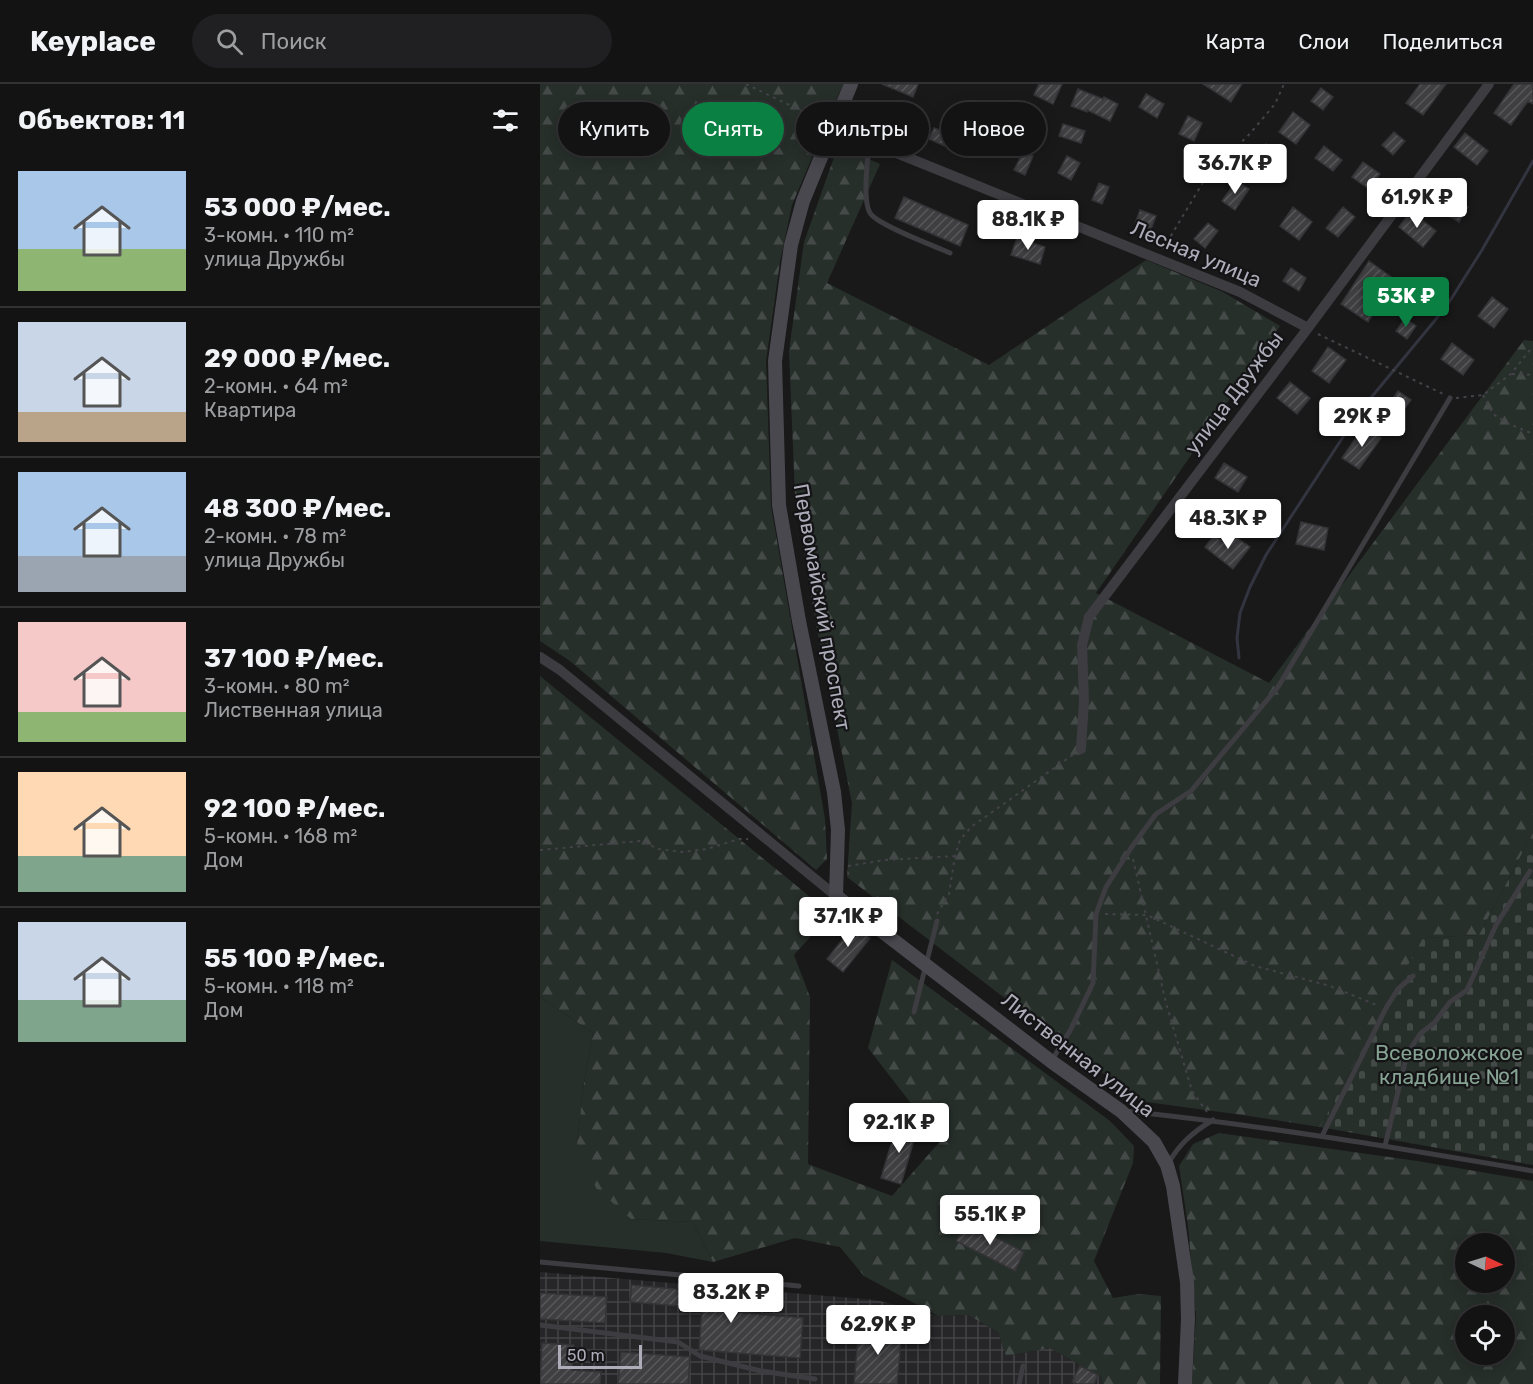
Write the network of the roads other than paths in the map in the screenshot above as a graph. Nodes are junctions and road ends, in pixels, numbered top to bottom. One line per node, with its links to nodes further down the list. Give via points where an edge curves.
1 (851, 84): 3 (street, Первомайский проспект)
2 (1489, 84): 8 (street, улица Дружбы)
3 (843, 102)
4 (820, 156): 13 (street, Первомайский проспект, via 802,201 791,245 775,361 779,505 834,792 838,830)
5 (869, 156): 7 (lane, via 870,214 881,223)
6 (906, 156): 8 (street, Лесная улица, via 1240,292)
7 (950, 253)
8 (1308, 328): 11 (street, улица Дружбы, via 1089,617 1082,645)
9 (1450, 398): 18 (lane, via 1278,687 1191,792 1156,814 1106,887 1096,914 1093,983)
10 (540, 657): 13 (street)
11 (1081, 749)
12 (1530, 871): 22 (lane, via 1496,925 1467,990 1420,1034 1407,1054)
13 (836, 896): 15 (street, Лиственная улица)
14 (937, 921): 15 (lane)
15 (927, 965): 17 (lane); 18 (street, Лиственная улица)
16 (1413, 976): 21 (lane, via 1398,989 1386,1008)
17 (914, 1012)
18 (1052, 1062): 19 (street, Лиственная улица)
19 (1121, 1111): 20 (lane); 23 (street, Лиственная улица, via 1154,1142)
20 (1213, 1120): 21 (lane); 23 (lane, via 1191,1134)
21 (1322, 1136): 22 (lane)
22 (1385, 1146): 24 (lane)
23 (1167, 1165): 31 (street, Лиственная улица, via 1187,1282)
24 (1533, 1171)
25 (540, 1262): 26 (lane)
26 (799, 1286)
27 (540, 1325): 29 (lane, via 678,1341 700,1356)
28 (1023, 1366): 30 (lane)
29 (815, 1379)
30 (1019, 1384)
31 (1185, 1384)

